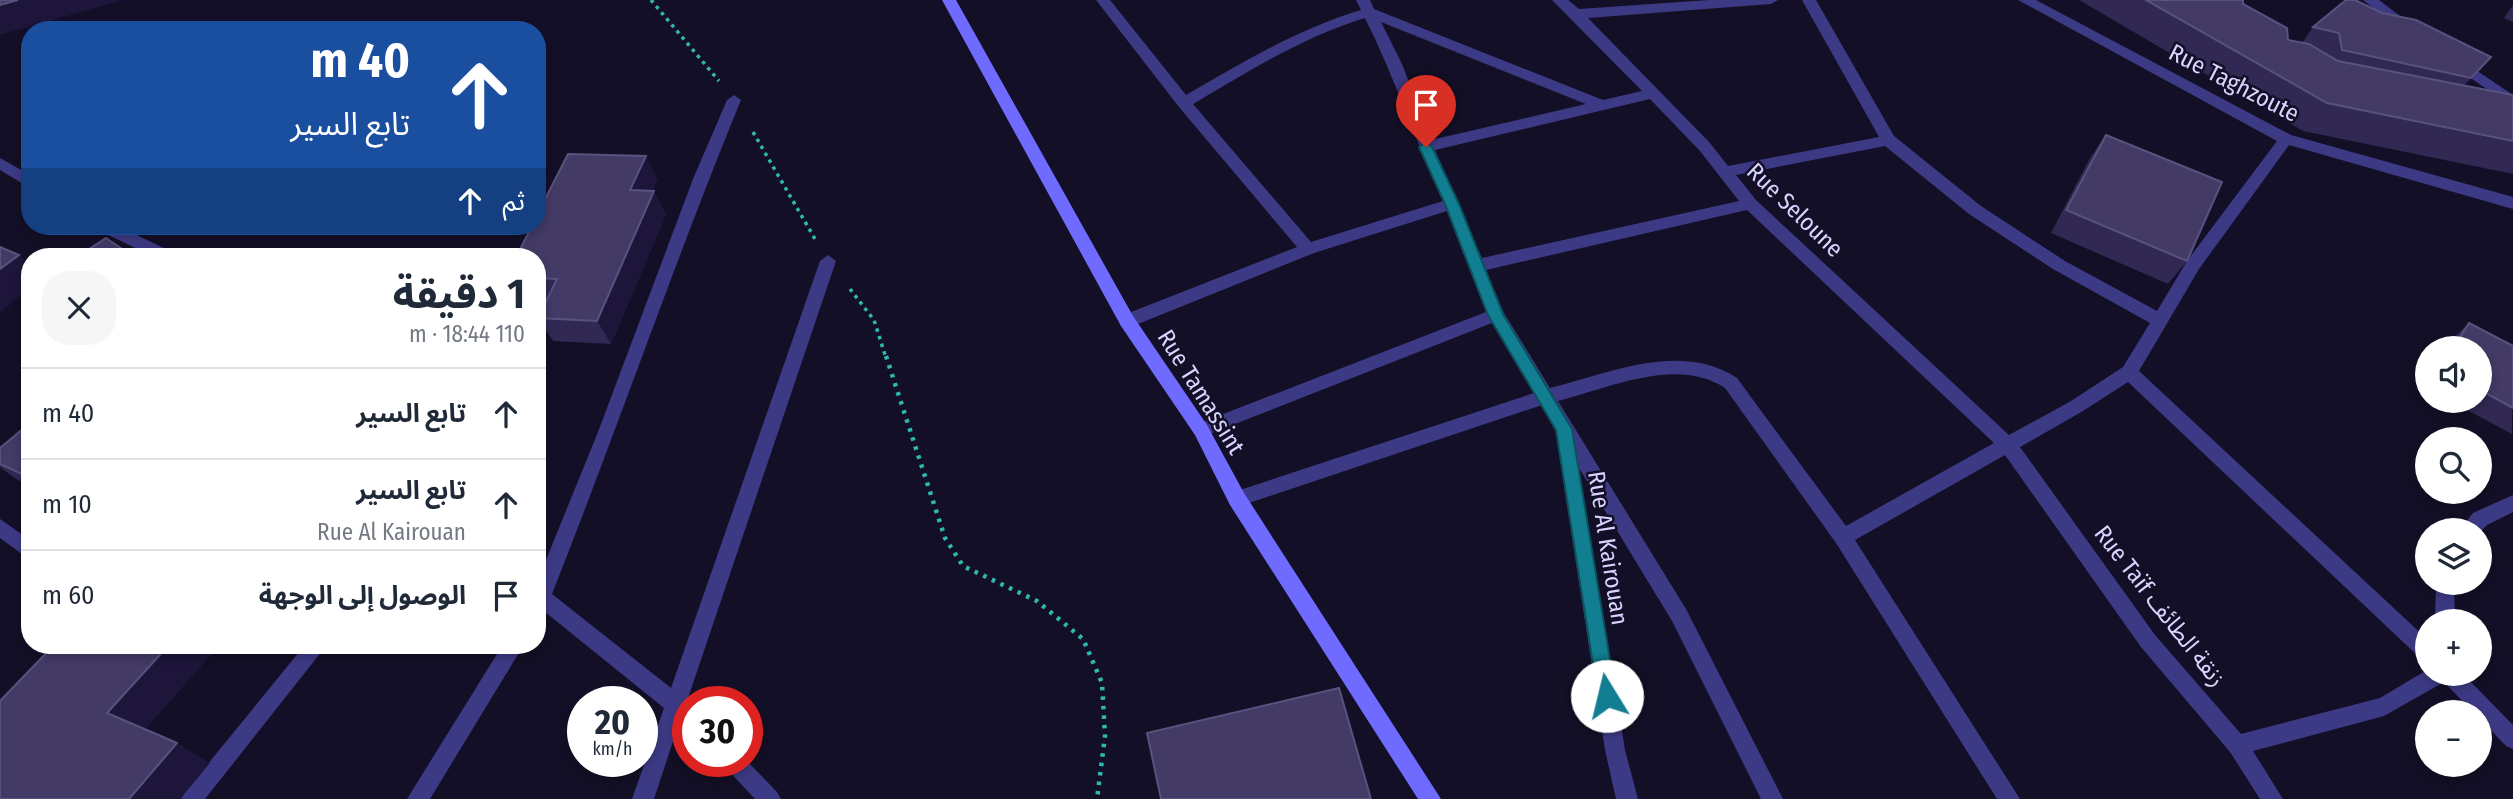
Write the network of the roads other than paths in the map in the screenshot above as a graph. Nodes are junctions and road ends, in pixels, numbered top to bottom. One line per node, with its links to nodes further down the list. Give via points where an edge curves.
1 (949, 0): 32 (main road, Rue Tamassint)
2 (1103, 0): 15 (street)
3 (1559, 0): 9 (street, Rue Seloune)
4 (1771, 0): 9 (street)
5 (1809, 0): 18 (street)
6 (2025, 0): 17 (street, Rue Taghzoute)
7 (2370, 0): 10 (street)
8 (1366, 6): 15 (street, via 1273,51); 16 (street); 19 (street, via 1395,64)
9 (1576, 14): 12 (street, Rue Seloune)
10 (2425, 39)
11 (2447, 55): 14 (street)
12 (1654, 93): 16 (street); 21 (street, Rue Seloune)
13 (734, 100): 45 (street)
14 (2513, 102)
15 (1184, 103): 28 (street)
16 (1602, 105): 19 (street)
17 (2286, 139): 23 (street, Rue Taghzoute); 33 (street, via 2193,265)
18 (1888, 140): 21 (street); 33 (street, via 1986,218)
19 (1426, 147): 24 (street)
20 (0, 163): 22 (street)
21 (1724, 172): 25 (street, Rue Seloune)
22 (21, 177)
23 (2513, 203)
24 (1452, 204): 28 (street); 30 (street)
25 (1750, 204): 30 (street); 38 (street, Rue Seloune)
26 (123, 235): 27 (street)
27 (149, 248)
28 (1308, 249): 32 (street)
29 (828, 261): 50 (street)
30 (1475, 266): 31 (street)
31 (1496, 315): 35 (street); 37 (street)
32 (1127, 321): 37 (main road, Rue Tamassint)
33 (2161, 321): 34 (street)
34 (2129, 372): 38 (street); 47 (street)
35 (1544, 397): 36 (street); 39 (street); 43 (street, via 1667,366 1714,372 1731,383)
36 (1564, 429): 63 (street, Rue Al Kairouan); 64 (street, via 1679,615)
37 (1201, 430): 39 (main road, Rue Tamassint)
38 (2008, 445): 43 (street); 56 (street, Rue Taïf زنقة الطائف, via 2148,640)
39 (1237, 499): 62 (main road, Rue Tamassint)
40 (2513, 503): 41 (street)
41 (2482, 518)
42 (0, 527): 44 (street)
43 (1843, 537): 65 (street)
44 (21, 544)
45 (546, 581)
46 (546, 604): 53 (street)
47 (2415, 641)
48 (310, 654): 58 (street)
49 (508, 654): 59 (street)
50 (689, 686)
51 (2418, 686): 56 (street, via 2384,706)
52 (2462, 686): 55 (street)
53 (672, 700)
54 (672, 731): 60 (street)
55 (2513, 739)
56 (2237, 745): 66 (street, Rue Taïf زنقة الطائف)
57 (749, 777): 61 (street)
58 (192, 799)
59 (418, 799)
60 (643, 799)
61 (770, 799)
62 (1430, 799)
63 (1626, 799)
64 (1772, 799)
65 (2009, 799)
66 (2272, 799)

